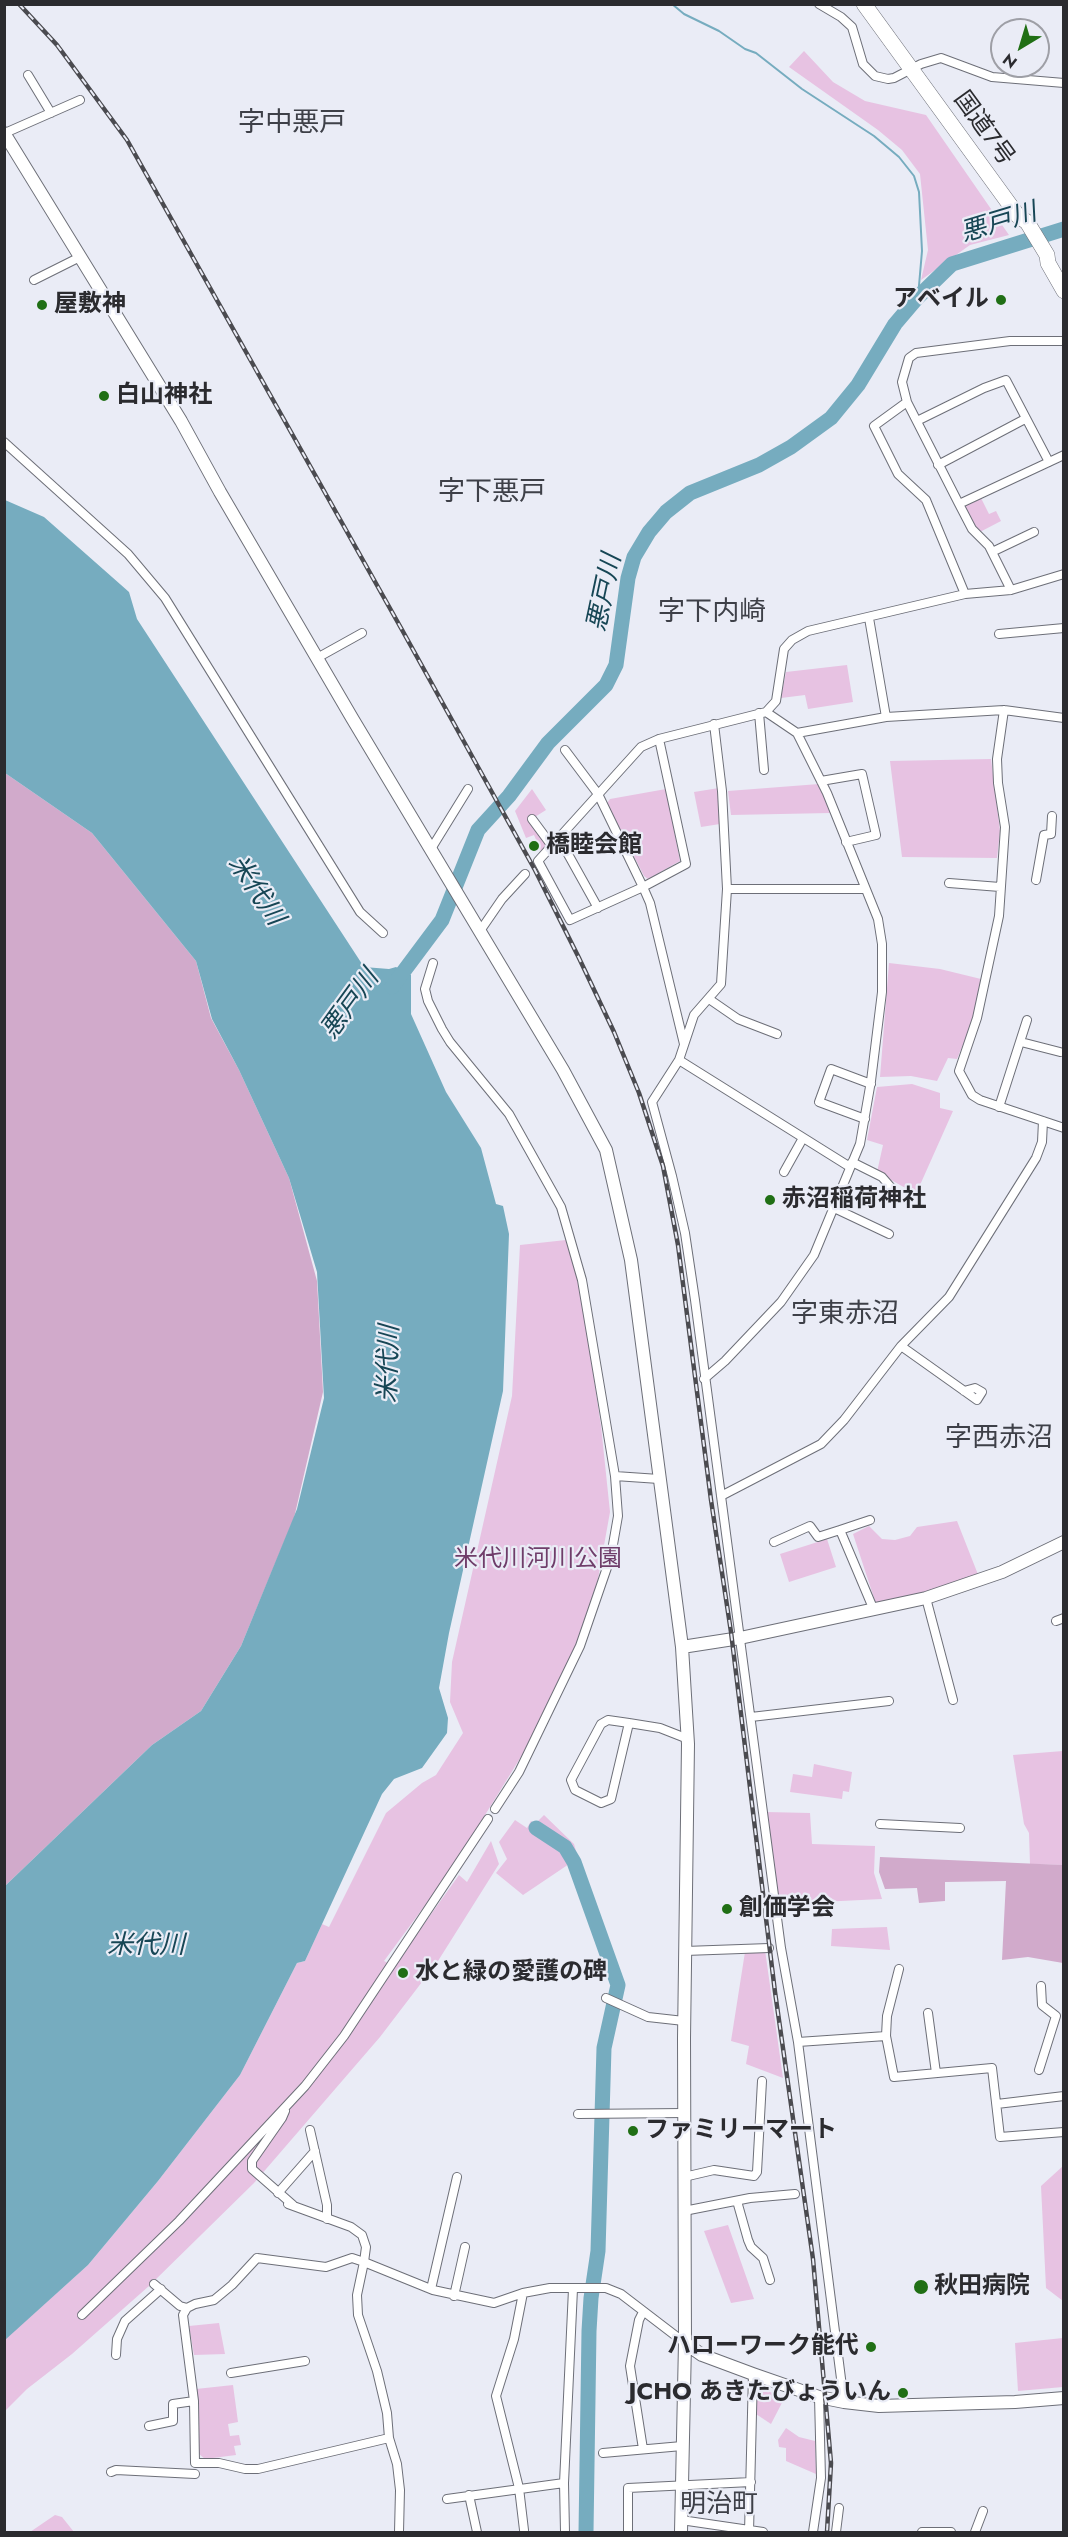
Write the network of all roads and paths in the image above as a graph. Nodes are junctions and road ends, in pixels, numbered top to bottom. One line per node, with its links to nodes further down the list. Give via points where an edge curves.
1 (819, 4): 3 (street, via 852,27 863,64 874,76 888,79)
2 (864, 4): 3 (highway, 国道7号)
3 (911, 68): 5 (street, via 946,58 992,77); 11 (highway, 国道7号, via 1018,216 1038,249 1039,258 1048,263)
4 (28, 75): 7 (street)
5 (1064, 83)
6 (80, 100): 7 (street)
7 (51, 112): 8 (street)
8 (5, 133): 9 (street)
9 (80, 257): 10 (street); 30 (street, via 181,421)
10 (34, 280)
11 (1064, 291)
12 (1064, 341): 13 (street, via 1010,341 916,353 909,358 902,382)
13 (907, 402): 15 (street); 25 (street, via 874,426 898,474 926,500)
14 (1025, 418): 15 (street, via 1006,380); 18 (street); 19 (street)
15 (917, 421): 19 (street)
16 (4, 442): 58 (street, via 128,554 165,598 360,912)
17 (1064, 455): 18 (street)
18 (1049, 462): 20 (street)
19 (938, 465): 20 (street)
20 (959, 504): 22 (street, via 972,529)
21 (1034, 532): 22 (street)
22 (992, 552): 24 (street)
23 (1064, 574): 24 (street)
24 (1011, 590): 25 (street)
25 (965, 594): 26 (street)
26 (868, 618): 32 (street, via 808,631 792,640 783,649 776,701); 33 (street)
27 (1064, 628): 29 (street)
28 (362, 633): 30 (street)
29 (999, 634)
30 (317, 658): 48 (street)
31 (1004, 710): 33 (street); 34 (street); 53 (street, via 997,759 1005,827)
32 (763, 712): 35 (street); 36 (street); 39 (street)
33 (886, 717): 36 (street)
34 (1064, 718)
35 (714, 724): 37 (street); 54 (street)
36 (797, 733): 40 (street)
37 (659, 739): 42 (street, via 641,747); 52 (street, via 686,864)
38 (565, 750): 42 (street)
39 (764, 770)
40 (821, 781): 46 (street); 46 (street, via 862,774 876,836)
41 (468, 789): 48 (street)
42 (597, 794): 45 (street); 52 (street)
43 (1052, 816): 50 (street, via 1051,834 1044,835)
44 (532, 819): 47 (street)
45 (559, 838): 47 (street); 56 (street)
46 (846, 842): 55 (street)
47 (552, 846): 56 (street, via 538,861 570,920)
48 (431, 849): 57 (street)
49 (525, 874): 57 (street)
50 (1036, 880)
51 (949, 883): 53 (street)
52 (644, 886): 56 (street); 64 (street)
53 (1000, 887): 68 (street, via 999,916 981,1002 958,1071 972,1095)
54 (727, 889): 55 (street); 60 (street, via 721,984)
55 (865, 889): 67 (street, via 878,919 882,944 882,992)
56 (598, 908)
57 (479, 928): 82 (street, via 606,1150 630,1252)
58 (383, 933)
59 (433, 963): 81 (street, via 425,989 442,1029 509,1114 561,1207 582,1280)
60 (709, 999): 62 (street, via 738,1019); 64 (street, via 694,1015)
61 (1027, 1020): 63 (street)
62 (777, 1034)
63 (1021, 1042): 65 (street); 68 (street)
64 (684, 1044): 66 (street)
65 (1060, 1052)
66 (679, 1060): 72 (street); 79 (street, via 652,1102 685,1233)
67 (871, 1084): 69 (street); 69 (street, via 831,1069 819,1101)
68 (999, 1107): 70 (street)
69 (865, 1119): 73 (street)
70 (1043, 1121): 71 (street); 78 (street, via 1036,1158 949,1297)
71 (1064, 1128)
72 (803, 1138): 73 (street); 74 (street)
73 (851, 1165): 75 (street, via 882,1177); 76 (street)
74 (784, 1172)
75 (895, 1192)
76 (834, 1208): 77 (street); 79 (street, via 814,1255 781,1302)
77 (890, 1234)
78 (901, 1346): 80 (street); 83 (street, via 821,1444)
79 (704, 1379): 83 (street)
80 (964, 1391)
81 (615, 1476): 82 (street); 97 (street, via 618,1516 611,1556 580,1646 519,1772)
82 (659, 1479): 91 (street)
83 (721, 1496): 90 (street)
84 (870, 1520): 85 (street)
85 (840, 1530): 86 (street, via 818,1537 810,1526); 89 (street)
86 (774, 1542)
87 (1062, 1547): 88 (street)
88 (926, 1598): 89 (street); 92 (street)
89 (873, 1608): 90 (street)
90 (740, 1638): 91 (street); 94 (street)
91 (682, 1647): 96 (street)
92 (953, 1700)
93 (889, 1701): 94 (street)
94 (751, 1717): 109 (street, via 781,1948)
95 (629, 1723): 95 (street, via 608,1720 600,1724 571,1780 575,1790 601,1803 611,1799); 96 (street, via 660,1728)
96 (688, 1739): 102 (street)
97 (495, 1809)
98 (488, 1819): 115 (street, via 344,2036)
99 (880, 1824): 100 (street)
100 (960, 1827)
101 (769, 1948): 102 (street)
102 (685, 1951): 107 (street)
103 (899, 1970): 108 (street)
104 (1041, 1986): 110 (street, via 1042,2004 1056,2016)
105 (606, 1998): 107 (street, via 648,2017)
106 (928, 2013): 111 (street)
107 (684, 2021): 116 (street)
108 (886, 2036): 109 (street); 111 (street, via 894,2077)
109 (798, 2042): 146 (street)
110 (1038, 2070)
111 (936, 2073): 114 (street, via 992,2068)
112 (762, 2081): 122 (street, via 754,2176 714,2170)
113 (1064, 2096): 114 (street)
114 (997, 2104): 119 (street, via 1000,2137)
115 (286, 2106): 123 (street, via 252,2161 252,2169); 137 (street, via 179,2222)
116 (684, 2113): 117 (street); 122 (street)
117 (578, 2114)
118 (310, 2130): 120 (street)
119 (1064, 2132)
120 (315, 2151): 123 (street); 127 (street)
121 (457, 2177): 132 (street)
122 (684, 2177): 126 (street)
123 (278, 2193): 127 (street, via 292,2205)
124 (795, 2194): 125 (street)
125 (737, 2201): 126 (street); 130 (street, via 748,2240 763,2258)
126 (684, 2211): 138 (street)
127 (327, 2219): 129 (street, via 362,2235 366,2247)
128 (465, 2247): 134 (street)
129 (364, 2262): 132 (street); 135 (street, via 352,2258 326,2267 257,2258 214,2300); 148 (street, via 357,2295 358,2315 377,2371)
130 (770, 2280)
131 (577, 2288): 133 (street); 136 (street, via 606,2288 621,2294); 155 (street)
132 (431, 2289): 134 (street)
133 (523, 2293): 134 (street, via 494,2303); 157 (street, via 496,2396)
134 (454, 2296)
135 (187, 2308): 139 (street, via 158,2287 124,2321); 145 (street, via 183,2315)
136 (643, 2312): 138 (street); 150 (street, via 630,2366)
137 (82, 2315)
138 (685, 2343): 142 (street, via 702,2355); 149 (street)
139 (116, 2355)
140 (305, 2361): 141 (street)
141 (231, 2373)
142 (753, 2374): 143 (street); 154 (street)
143 (819, 2397): 146 (street); 170 (street, via 821,2478)
144 (1064, 2398): 146 (street, via 879,2406)
145 (194, 2401): 147 (street, via 173,2404 173,2421); 148 (street, via 195,2463 258,2469)
146 (844, 2402)
147 (149, 2426)
148 (389, 2438): 165 (street, via 397,2464)
149 (682, 2446): 150 (street); 156 (street)
150 (643, 2449): 151 (street)
151 (603, 2453)
152 (111, 2472): 153 (street)
153 (195, 2474)
154 (751, 2482): 156 (street); 164 (street)
155 (564, 2483): 157 (street); 167 (street)
156 (681, 2485): 162 (street); 168 (street, via 628,2488)
157 (519, 2488): 158 (street); 163 (street)
158 (469, 2495): 159 (street); 166 (street)
159 (447, 2499)
160 (839, 2508): 171 (street)
161 (983, 2511): 174 (street)
162 (681, 2526): 164 (street)
163 (524, 2530)
164 (749, 2531): 169 (street)
165 (399, 2532)
166 (477, 2532)
167 (566, 2532)
168 (628, 2532)
169 (763, 2532)
170 (813, 2532)
171 (836, 2532)
172 (922, 2532): 173 (street)
173 (951, 2532)
174 (975, 2532)

